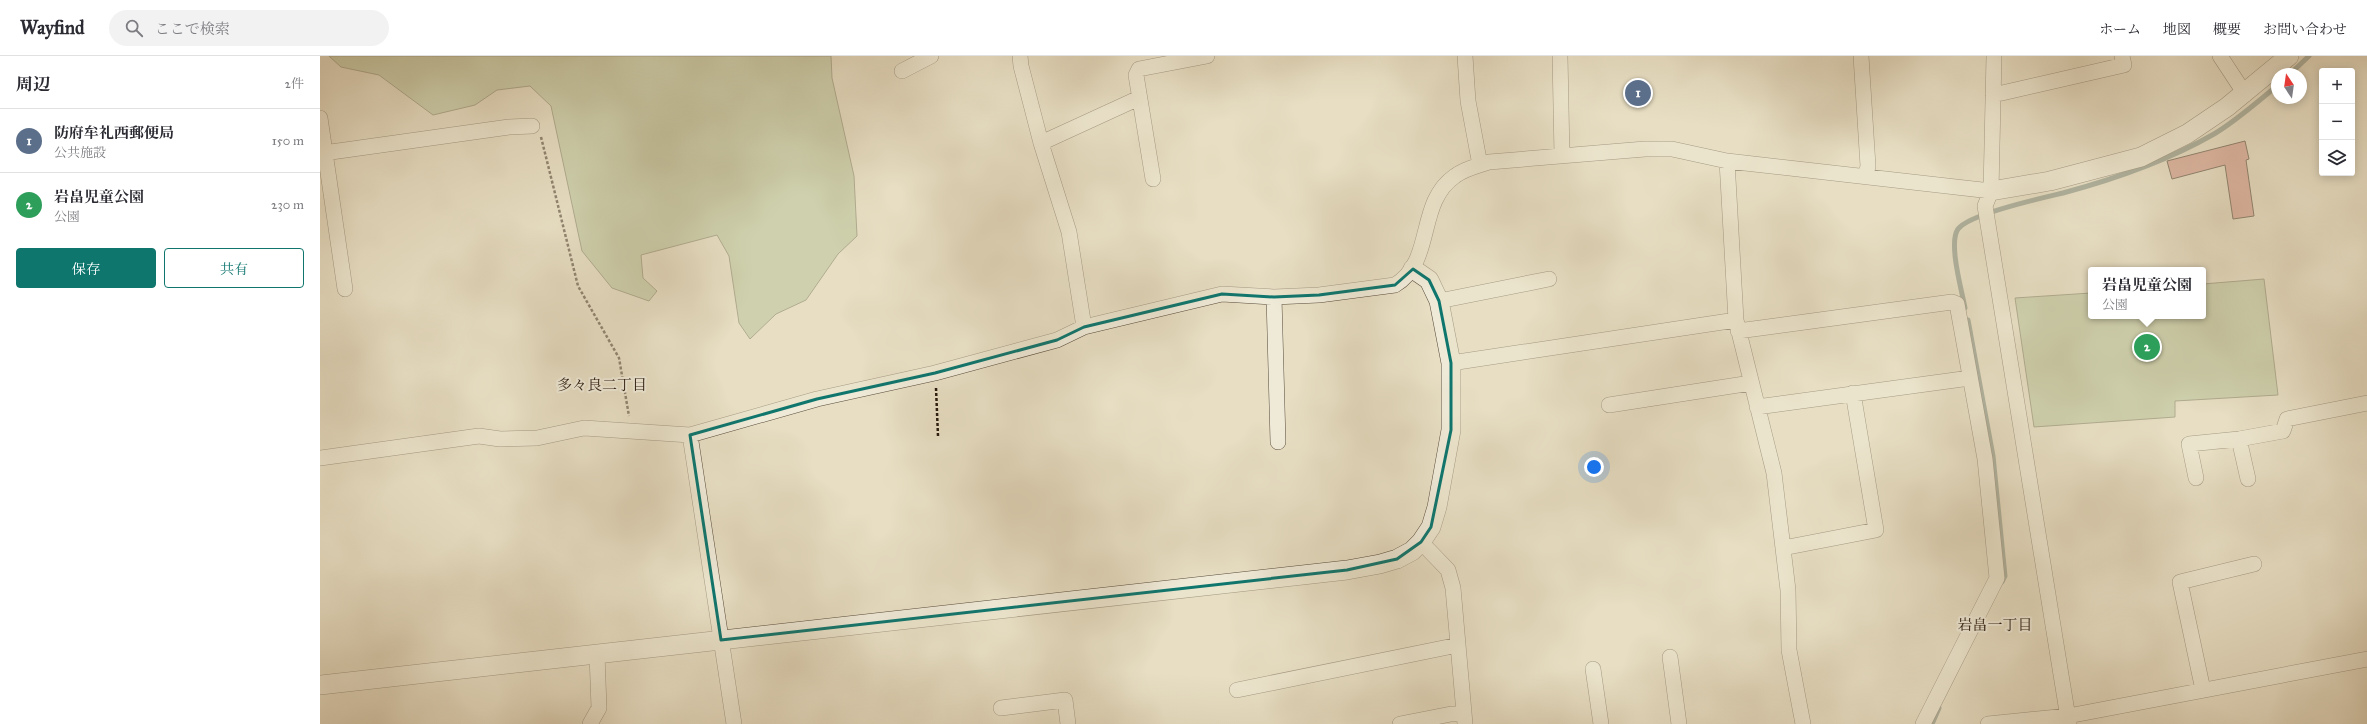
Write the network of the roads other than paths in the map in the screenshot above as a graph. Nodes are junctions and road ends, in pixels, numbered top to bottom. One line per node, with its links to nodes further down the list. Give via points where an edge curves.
1 (932, 56): 11 (street)
2 (1020, 56): 17 (street)
3 (1207, 56): 14 (street, via 1139,69 1136,75)
4 (1465, 56): 21 (street, via 1468,101)
5 (1560, 56): 18 (street)
6 (1861, 56): 22 (street, via 1868,166)
7 (1994, 56): 12 (street)
8 (2122, 56): 12 (street, via 2124,65)
9 (2220, 56): 13 (street)
10 (2289, 56): 13 (street)
11 (902, 71)
12 (1993, 94): 24 (street)
13 (2245, 94): 24 (street, via 2187,134 2141,158 2050,181)
14 (1139, 98): 17 (street); 23 (street)
15 (320, 118): 19 (street)
16 (532, 126): 19 (street, via 331,152)
17 (1040, 143): 31 (street, via 1069,232)
18 (1562, 156): 20 (street, via 1672,149); 21 (street)
19 (323, 157): 27 (street)
20 (1727, 161): 22 (street); 30 (street)
21 (1480, 165): 25 (street, via 1454,176 1434,200 1421,253)
22 (1866, 175): 24 (street)
23 (1153, 179)
24 (1992, 191): 59 (street, via 1985,206)
25 (1413, 269): 28 (street, via 1405,279 1395,285 1319,295); 29 (street, via 1429,280)
26 (1549, 279): 29 (street)
27 (345, 289)
28 (1274, 297): 31 (street, via 1222,294); 41 (street)
29 (1439, 301): 32 (street)
30 (1737, 326): 32 (street); 33 (street, via 1952,302 1957,304); 34 (street)
31 (1084, 327): 39 (street, via 1057,340 935,373 817,400)
32 (1451, 363): 45 (street, via 1451,430 1437,507 1431,527)
33 (1970, 378): 35 (street); 67 (street, via 1985,459 1997,578)
34 (1751, 383): 37 (street); 38 (street)
35 (1853, 393): 38 (street); 46 (street, via 1876,530)
36 (2367, 403): 40 (street, via 2287,419 2283,431)
37 (1609, 405)
38 (1757, 407): 46 (street, via 1774,473)
39 (690, 435): 42 (street, via 584,428 537,438 500,439 479,436); 48 (street)
40 (2239, 439): 43 (street, via 2189,444); 44 (street)
41 (1278, 442)
42 (320, 458)
43 (2196, 478)
44 (2248, 479)
45 (1421, 542): 48 (street, via 1412,551 1397,559 1347,570); 49 (street, via 1448,570 1453,588)
46 (1783, 548): 66 (street, via 1788,590 1789,650)
47 (2254, 564): 56 (street, via 2180,582)
48 (721, 640): 50 (street); 61 (street)
49 (1458, 645): 55 (street); 58 (street)
50 (597, 654): 54 (street); 60 (street, via 599,708)
51 (1670, 657): 65 (street)
52 (2367, 659): 56 (street)
53 (1593, 669): 64 (street)
54 (320, 685)
55 (1236, 690)
56 (2203, 690): 59 (street)
57 (1001, 708): 62 (street, via 1065,700)
58 (1464, 719): 63 (street, via 1451,714)
59 (2069, 720): 68 (street)
60 (590, 724)
61 (734, 724)
62 (1068, 724)
63 (1400, 724)
64 (1601, 724)
65 (1679, 724)
66 (1803, 724)
67 (1923, 724)
68 (1988, 724)

